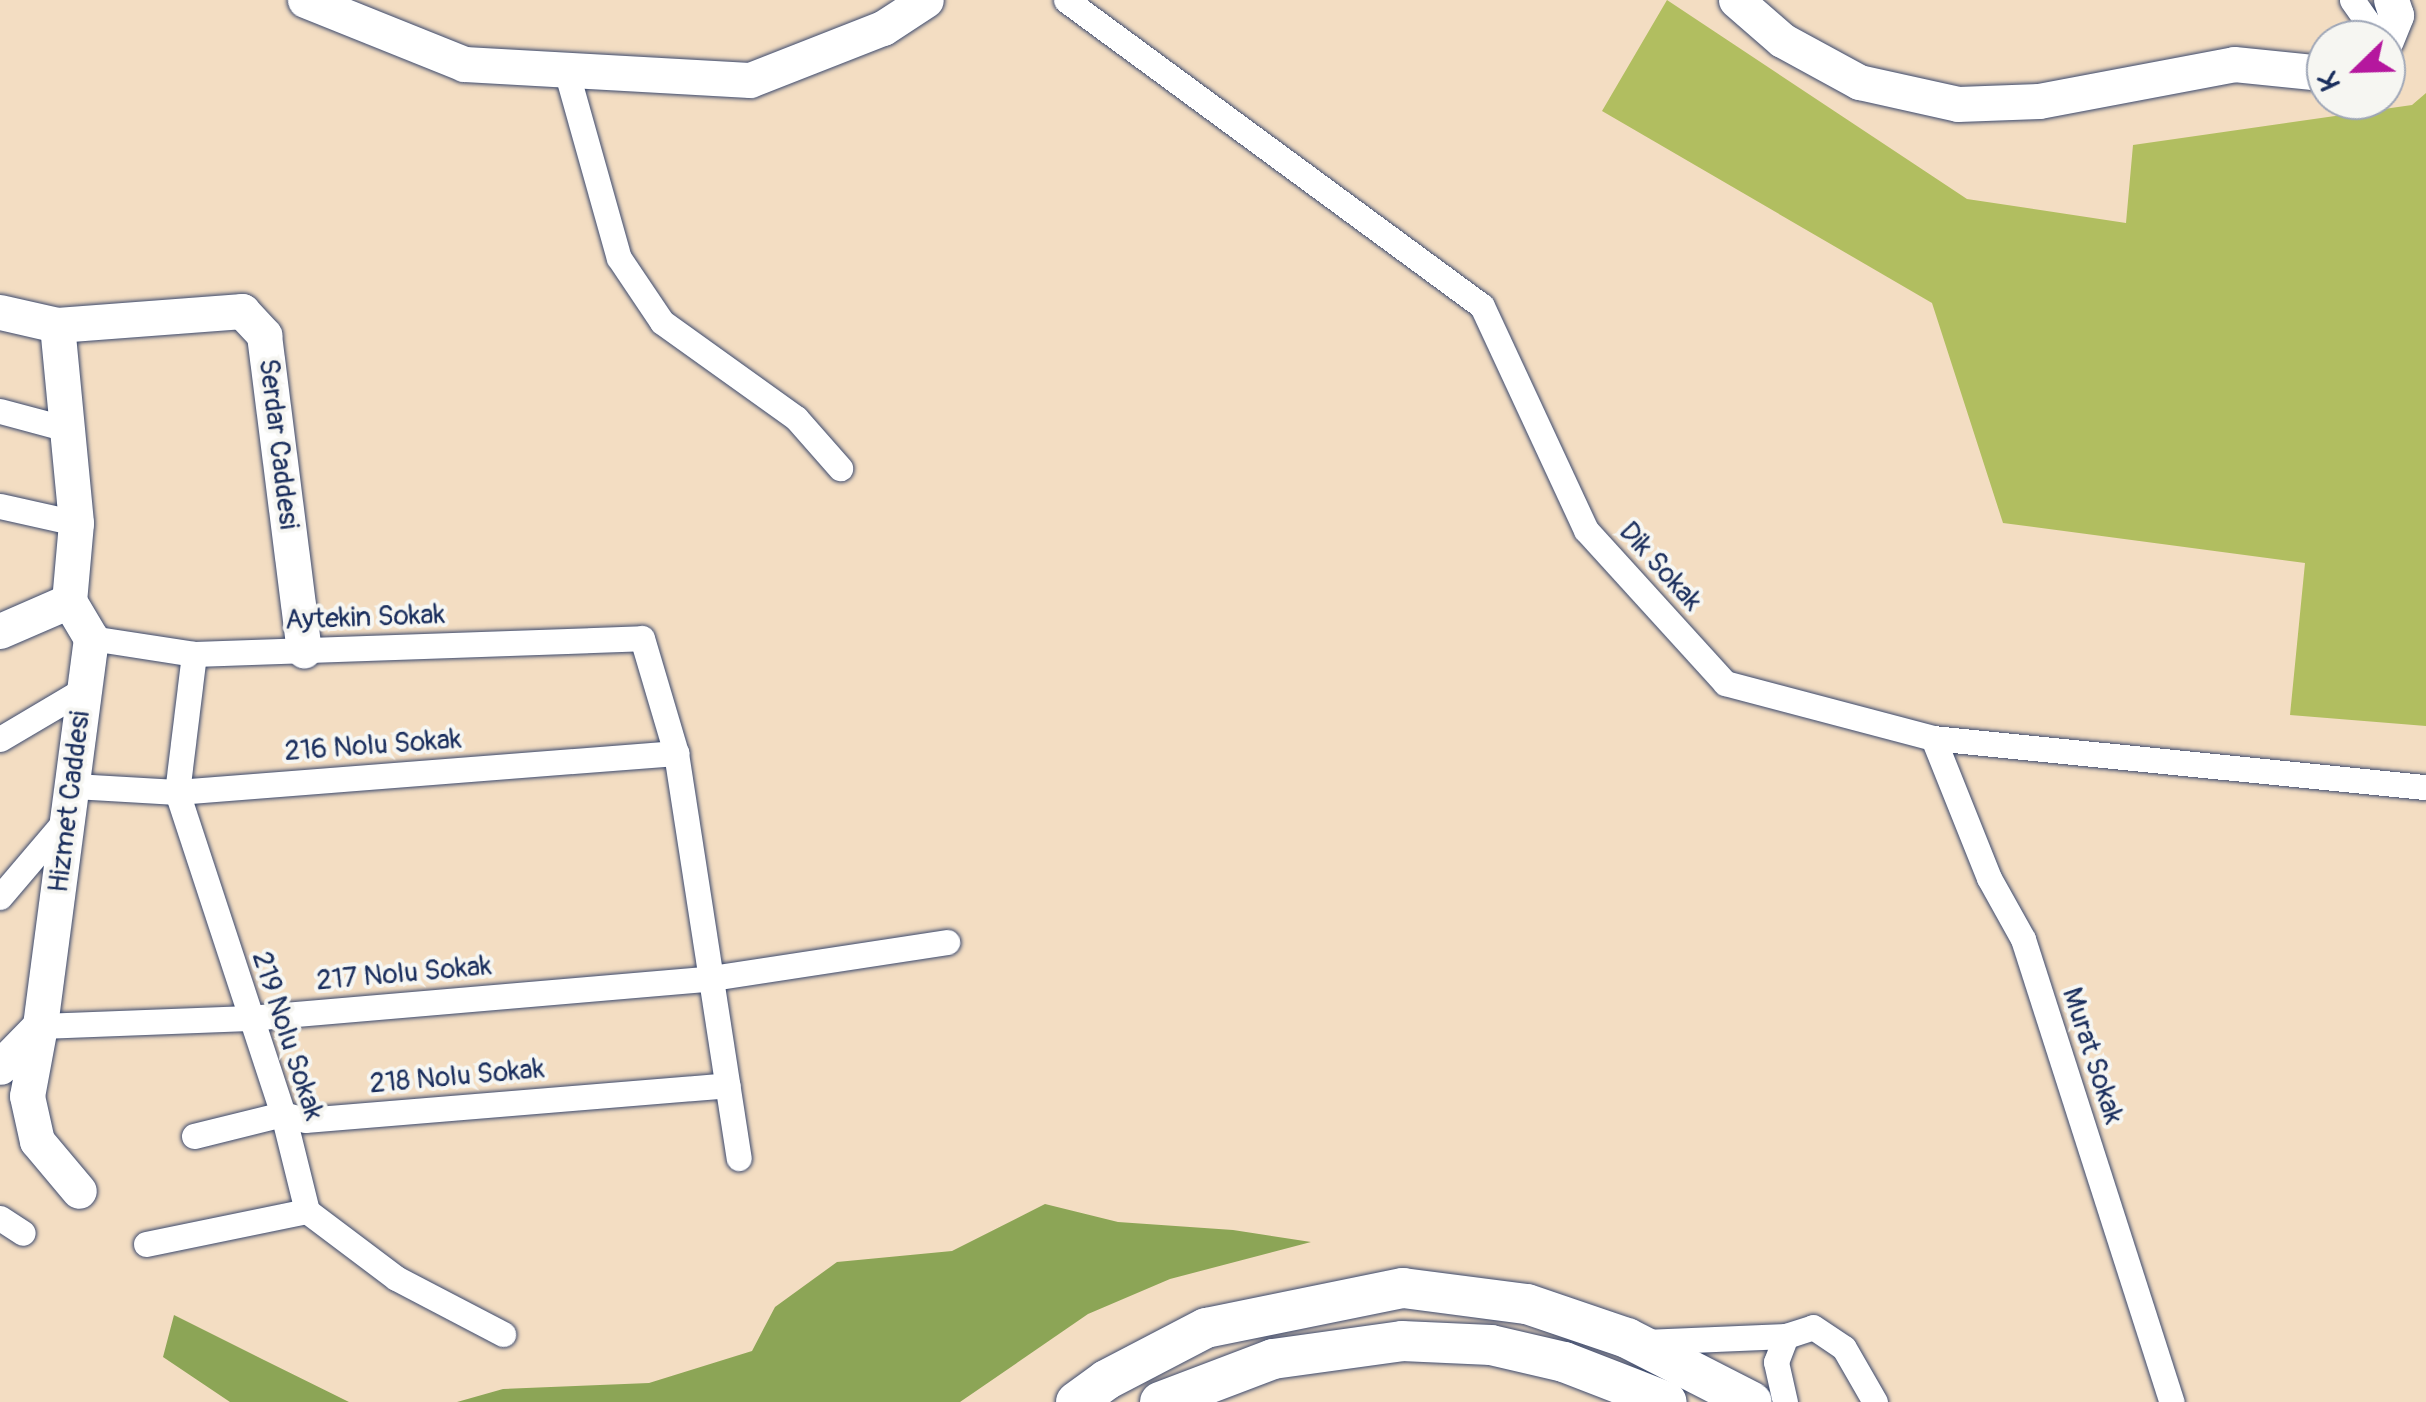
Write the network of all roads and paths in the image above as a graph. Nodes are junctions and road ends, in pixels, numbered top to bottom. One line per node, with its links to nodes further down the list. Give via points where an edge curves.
1 (305, 0): 5 (street, via 464,64)
2 (926, 0): 5 (street, via 883,28 750,80)
3 (1066, 0): 20 (street, Dik Sokak, via 1482,306 1586,530 1724,683)
4 (1736, 0): 6 (street, via 1782,40 1859,82 1958,104 2038,101 2234,64)
5 (566, 70): 11 (street, via 619,258 662,322 796,418)
6 (2306, 71)
7 (0, 312): 8 (street, Serdar Caddesi)
8 (57, 325): 10 (street); 17 (street, Serdar Caddesi, via 242,311 264,335)
9 (0, 411): 10 (street)
10 (67, 429): 13 (street)
11 (840, 468)
12 (0, 506): 13 (street)
13 (76, 523): 14 (street)
14 (69, 601): 15 (street); 16 (street)
15 (0, 631)
16 (91, 638): 18 (street, Aytekin Sokak); 19 (street, Hizmet Caddesi)
17 (304, 650): 18 (street, Aytekin Sokak); 22 (street, Aytekin Sokak, via 642,638)
18 (194, 654): 24 (street, 219 Nolu Sokak)
19 (83, 690): 21 (street); 25 (street, Hizmet Caddesi)
20 (1933, 738): 23 (street, Dik Sokak); 50 (street, Murat Sokak, via 1989,878 2022,939)
21 (0, 739)
22 (676, 753): 24 (street, 216 Nolu Sokak); 28 (street)
23 (2426, 787)
24 (177, 792): 25 (street, 216 Nolu Sokak); 29 (street, 219 Nolu Sokak)
25 (72, 801): 26 (street); 30 (street, Hizmet Caddesi)
26 (0, 897)
27 (947, 942): 28 (street, 217 Nolu Sokak)
28 (712, 978): 29 (street, 217 Nolu Sokak); 32 (street)
29 (250, 1018): 30 (street, 217 Nolu Sokak); 33 (street, 219 Nolu Sokak)
30 (40, 1026): 31 (street); 36 (street, Hizmet Caddesi, via 28,1096 37,1140)
31 (0, 1067)
32 (728, 1085): 33 (street, 218 Nolu Sokak, via 305,1120); 35 (street)
33 (283, 1114): 34 (street, 218 Nolu Sokak); 37 (street, 219 Nolu Sokak)
34 (194, 1136)
35 (738, 1158)
36 (79, 1190)
37 (307, 1211): 40 (street); 41 (street, via 396,1278)
38 (0, 1218): 39 (street)
39 (23, 1233)
40 (146, 1244)
41 (503, 1334)
42 (1786, 1336): 43 (street); 48 (street, via 1776,1362); 49 (street, via 1813,1328 1844,1348)
43 (1636, 1343): 44 (main road, via 1527,1304 1403,1288 1206,1328); 47 (main road)
44 (1076, 1402)
45 (1160, 1402): 46 (main road, via 1273,1360 1402,1341 1491,1345 1564,1362)
46 (1668, 1402)
47 (1752, 1402)
48 (1786, 1402)
49 (1875, 1402)
50 (2172, 1402)

